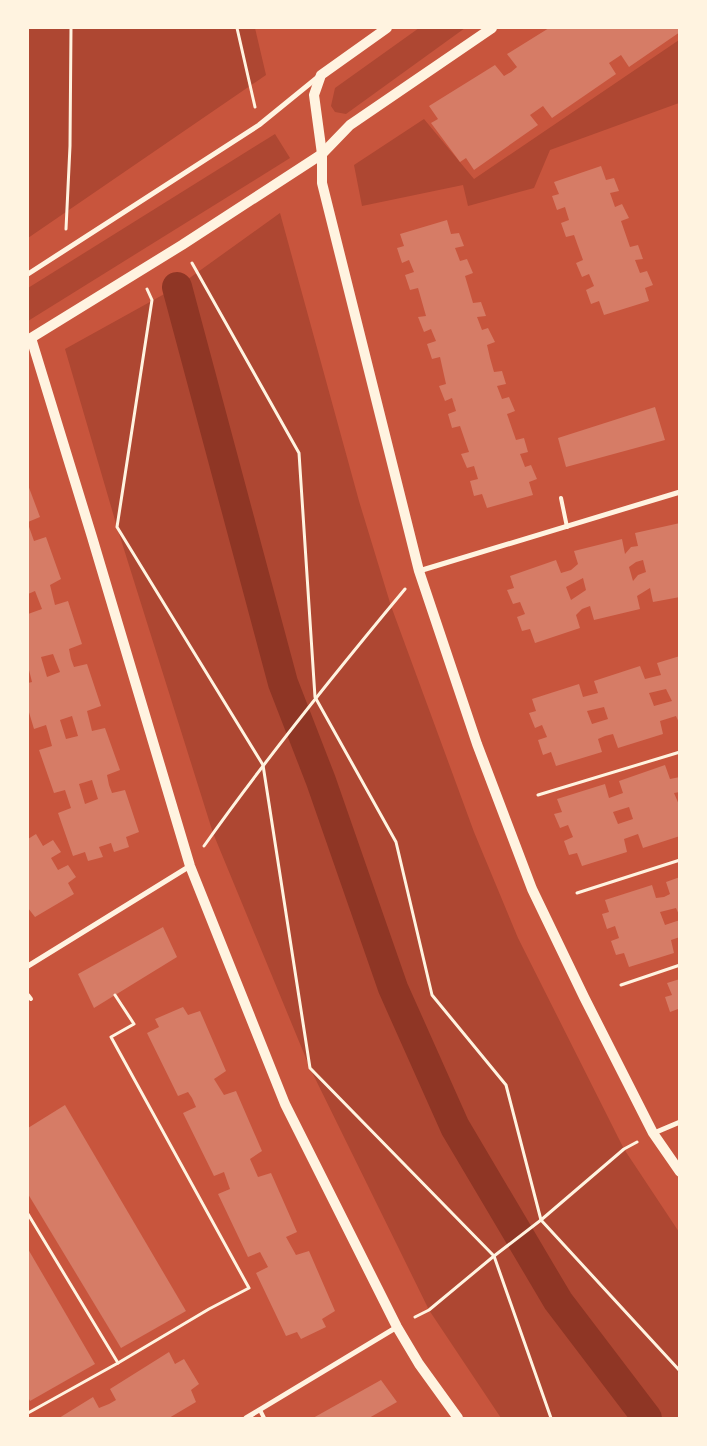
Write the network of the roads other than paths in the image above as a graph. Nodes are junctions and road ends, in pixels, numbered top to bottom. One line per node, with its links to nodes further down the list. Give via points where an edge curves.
1 (387, 28): 3 (main road)
2 (492, 28): 4 (main road, via 350,125)
3 (320, 75): 4 (main road, via 314,95); 5 (street, via 259,125)
4 (322, 154): 9 (main road, via 322,183); 10 (main road, via 31,338)
5 (28, 274)
6 (680, 492): 8 (street)
7 (561, 498): 8 (lane)
8 (567, 527): 9 (street)
9 (419, 571): 15 (main road, via 477,744 532,889)
10 (190, 866): 11 (street); 17 (main road, via 285,1104)
11 (28, 966)
12 (28, 995): 13 (lane)
13 (30, 999)
14 (680, 1122): 15 (street)
15 (653, 1134): 16 (main road)
16 (680, 1172)
17 (397, 1327): 18 (street); 21 (main road)
18 (260, 1410): 19 (street); 20 (lane)
19 (246, 1418)
20 (264, 1418)
21 (458, 1418)

